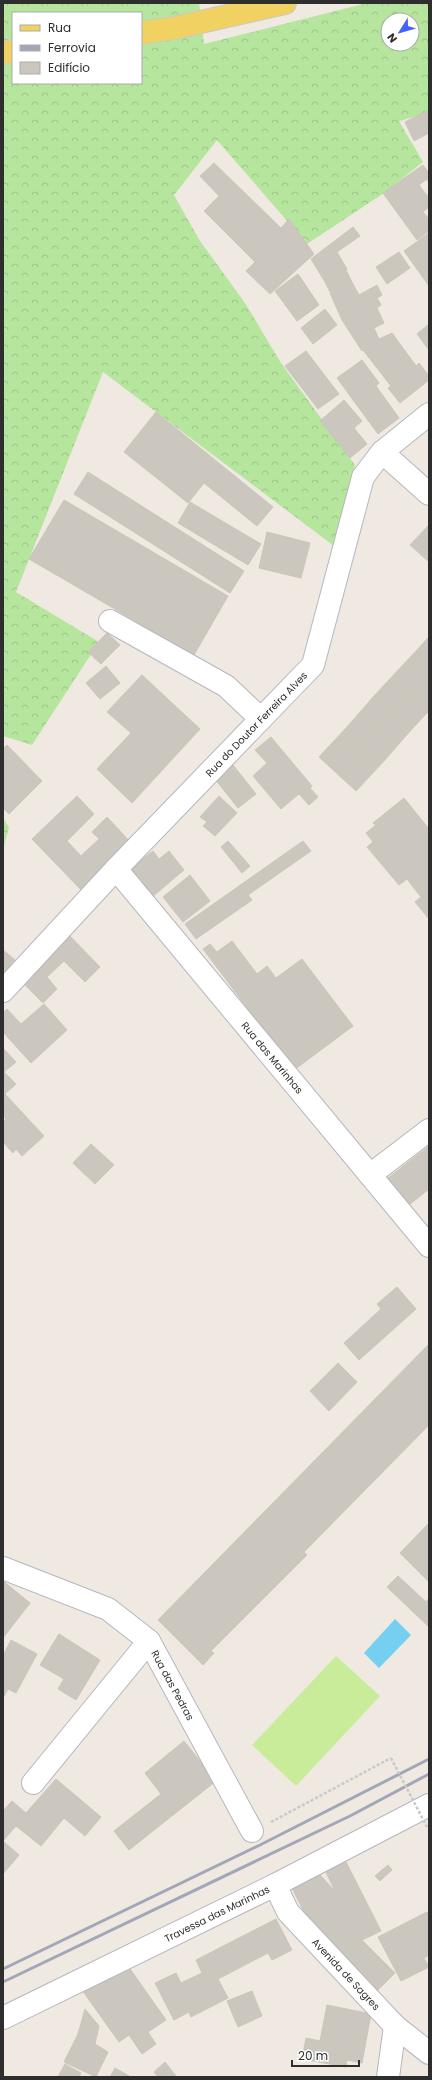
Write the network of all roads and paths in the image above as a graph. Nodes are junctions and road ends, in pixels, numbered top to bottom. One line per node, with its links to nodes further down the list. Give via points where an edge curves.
1 (285, 3): 2 (main road)
2 (142, 33)
3 (429, 414): 4 (street, Rua do Doutor Ferreira Alves)
4 (382, 452): 5 (street); 7 (street, Rua do Doutor Ferreira Alves, via 363,477 313,665)
5 (429, 494)
6 (110, 621): 7 (street, via 226,686)
7 (261, 719): 8 (street, Rua do Doutor Ferreira Alves)
8 (116, 869): 9 (street, Rua do Doutor Ferreira Alves); 11 (street, Rua das Marinhas)
9 (3, 991)
10 (429, 1130): 11 (street)
11 (370, 1175): 12 (street, Rua das Marinhas)
12 (429, 1246)
13 (3, 1568): 14 (street, Rua das Pedras, via 108,1609)
14 (150, 1641): 15 (street); 18 (street, Rua das Pedras)
15 (33, 1783)
16 (429, 1805): 19 (street, Travessa das Marinhas)
17 (427, 1827): 18 (path, bridge, via 391,1758)
18 (252, 1831)
19 (274, 1885): 20 (street, Travessa das Marinhas); 21 (street, Avenida de Sagres, via 288,1912)
20 (3, 2018)
21 (395, 2026): 22 (street, Avenida de Sagres); 23 (street)
22 (429, 2054)
23 (388, 2077)

